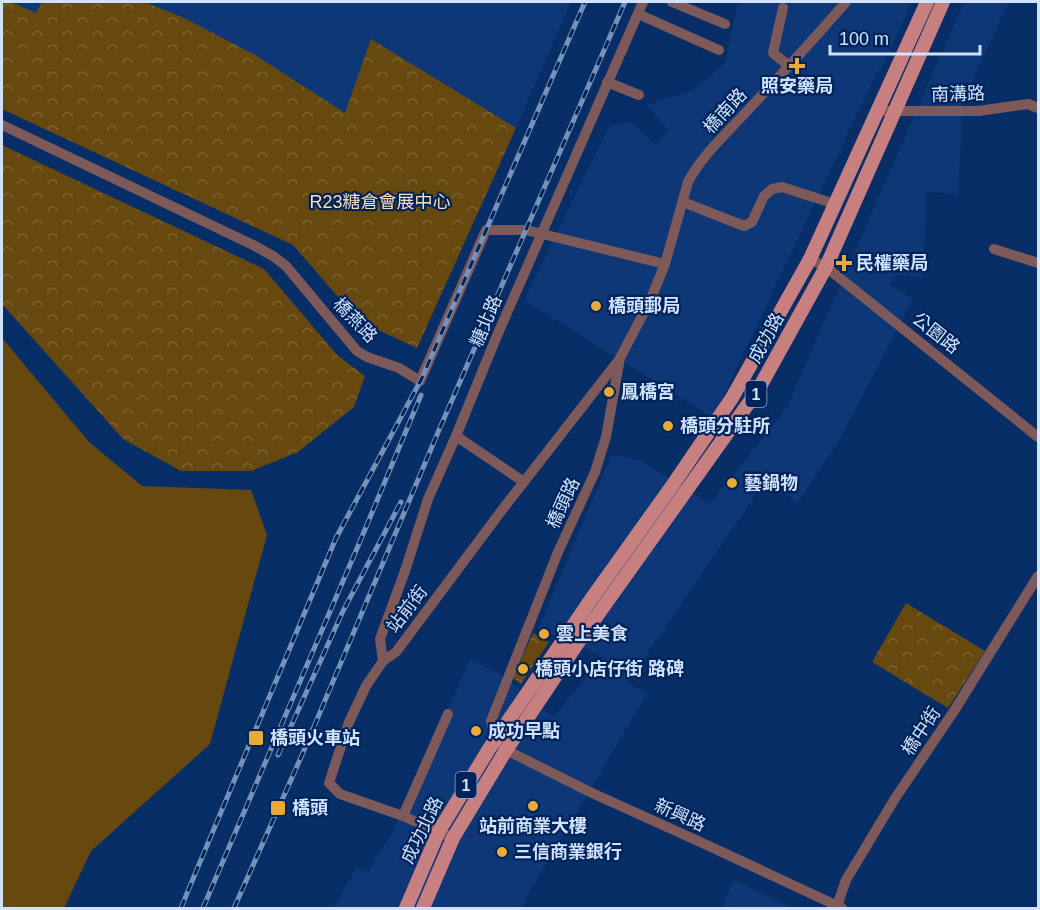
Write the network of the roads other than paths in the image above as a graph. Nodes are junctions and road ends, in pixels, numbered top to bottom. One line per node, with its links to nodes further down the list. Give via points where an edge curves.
1 (643, 2): 7 (street, 糖北路)
2 (672, 2): 8 (street)
3 (846, 2): 10 (street, 橋南路)
4 (927, 2): 14 (main road, 成功路 / 1)
5 (943, 2): 15 (main road, 成功路 / 1)
6 (783, 8): 10 (street, via 773,53)
7 (638, 14): 9 (street); 11 (street, 糖北路)
8 (725, 24)
9 (719, 50)
10 (789, 66): 17 (street, 橋南路, via 694,171)
11 (607, 82): 12 (street); 19 (street, 糖北路)
12 (639, 95)
13 (1038, 108): 15 (street, 南溝路, via 1028,104 978,111)
14 (877, 111): 15 (street, 南溝路); 18 (main road, 成功路 / 1)
15 (895, 112): 24 (main road, 成功路 / 1)
16 (2, 125): 19 (street, 橋燕路, via 273,256 286,266 357,351 420,381 486,230)
17 (683, 202): 18 (street, via 744,226 752,222 772,189 782,187); 23 (street, 橋南路)
18 (835, 204): 21 (main road, 成功路 / 1)
19 (541, 234): 23 (street, 橋燕路); 26 (street, 糖北路)
20 (994, 249): 22 (street)
21 (810, 259): 24 (street, 公園路); 32 (main road, 成功路 / 1, via 732,398)
22 (1038, 263)
23 (665, 264): 25 (street, 橋頭路)
24 (826, 267): 27 (street, 公園路); 33 (main road, 成功路 / 1, via 758,390)
25 (620, 358): 28 (street, 站前街); 32 (street, 橋頭路, via 606,437 591,485 558,552 491,721)
26 (456, 436): 28 (street); 30 (street, 糖北路, via 428,499 380,639)
27 (1038, 437)
28 (524, 482): 30 (street, 站前街, via 396,652)
29 (1038, 576): 37 (street, 橋中街, via 894,800 846,880)
30 (382, 661): 34 (street, 站前街, via 349,722 329,783 340,794)
31 (448, 714): 34 (street)
32 (495, 739): 33 (street); 35 (main road, 成功北路 / 1)
33 (506, 750): 36 (main road, 成功北路 / 1); 37 (street, 新興路, via 592,794)
34 (403, 816): 35 (street, 站前街)
35 (439, 831): 36 (street, 站前街); 38 (main road, 成功北路 / 1)
36 (453, 838): 39 (main road, 成功北路 / 1)
37 (839, 907)
38 (406, 909)
39 (423, 909)

